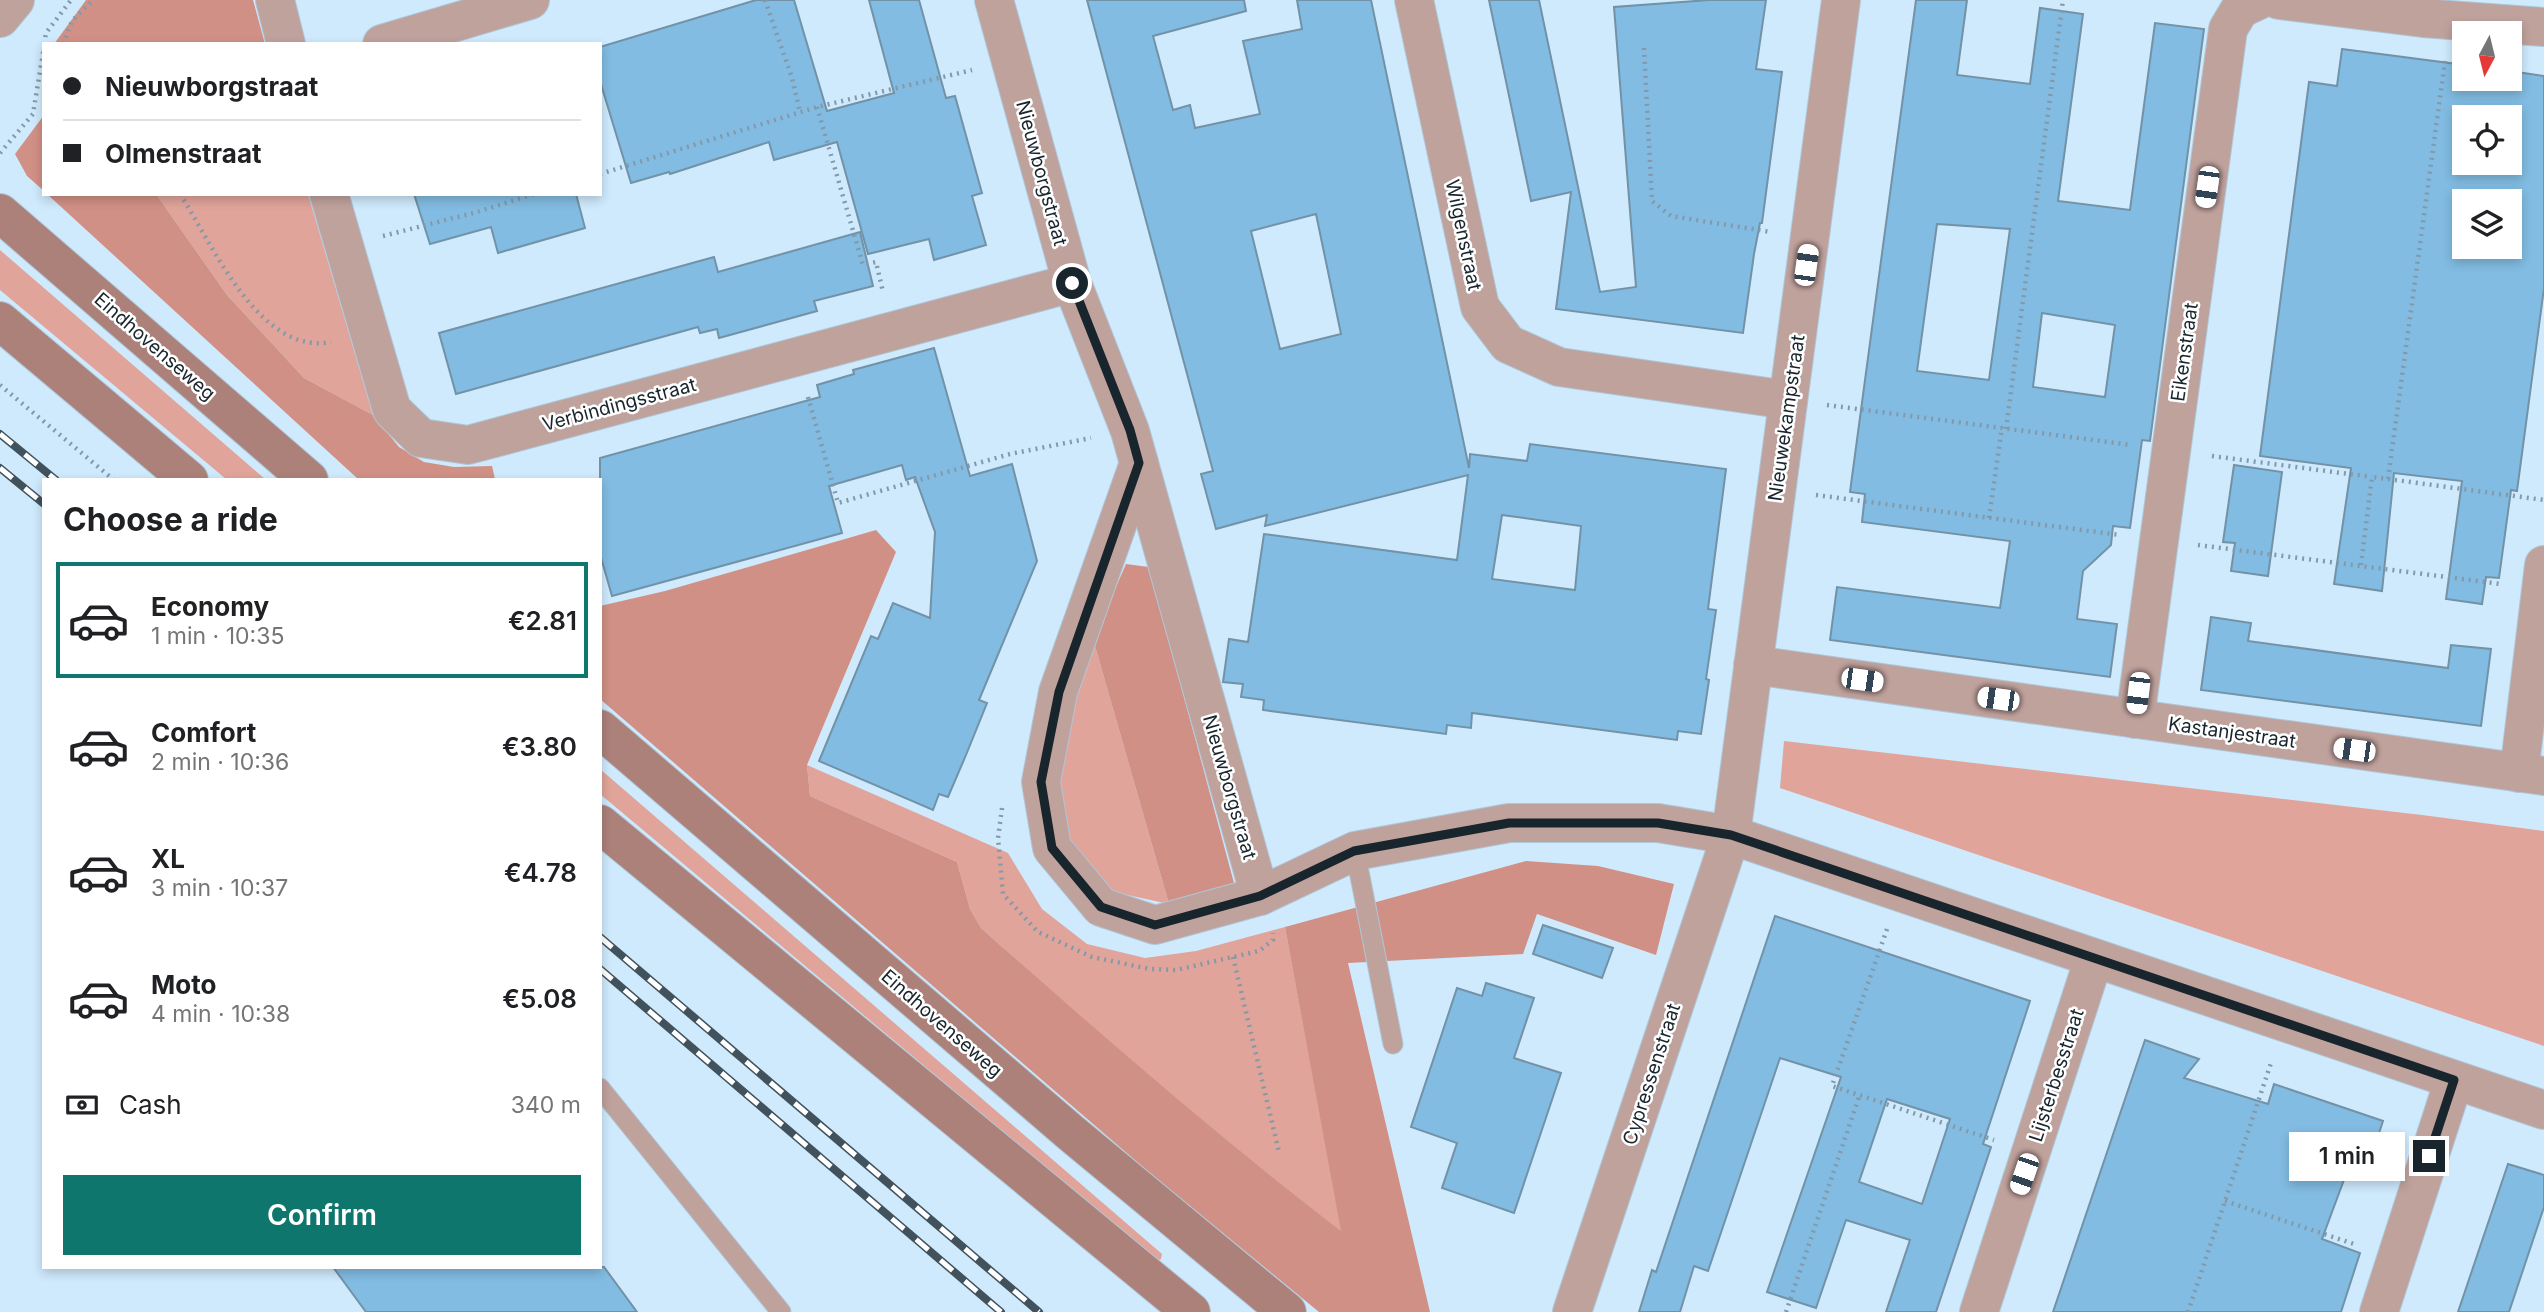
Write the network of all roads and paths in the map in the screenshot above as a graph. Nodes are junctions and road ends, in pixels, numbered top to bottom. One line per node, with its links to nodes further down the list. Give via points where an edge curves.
1 (15, 0): 13 (street)
2 (71, 0): 16 (path, via 46,33)
3 (93, 0): 17 (path, via 72,21)
4 (275, 0): 18 (street)
5 (530, 0): 19 (street)
6 (765, 0): 24 (path)
7 (994, 0): 22 (street, Nieuwborgstraat)
8 (1414, 0): 39 (street, Wilgenstraat, via 1480,307 1508,344 1559,367)
9 (1841, 0): 31 (street, Nieuwekampstraat)
10 (2063, 0): 40 (path)
11 (2259, 0): 42 (street, Eikenstraat, via 2240,9 2228,29)
12 (2279, 0): 14 (street)
13 (0, 18)
14 (2437, 19): 15 (street); 47 (path)
15 (2544, 27)
16 (44, 42)
17 (64, 42)
18 (286, 42)
19 (389, 42)
20 (1644, 48): 31 (path, via 1652,201 1671,216)
21 (42, 58): 25 (path, via 33,114)
22 (1010, 60): 23 (path); 33 (street, Nieuwborgstraat)
23 (817, 107): 24 (path); 36 (path, via 863,265 876,262)
24 (800, 112): 26 (path)
25 (0, 153)
26 (602, 173)
27 (181, 196): 35 (path, via 259,316 301,342 328,343)
28 (330, 196): 32 (street, Verbindingsstraat)
29 (528, 196): 32 (path)
30 (0, 213): 46 (main road, Eindhovenseweg)
31 (1810, 238): 39 (street, Nieuwekampstraat)
32 (344, 246): 35 (street, Verbindingsstraat)
33 (1072, 283): 36 (street, Verbindingsstraat); 41 (street, Nieuwborgstraat)
34 (0, 321): 45 (main road)
35 (368, 329): 37 (street, Verbindingsstraat, via 392,410 421,438 468,445)
36 (893, 331): 37 (street, Verbindingsstraat)
37 (793, 358): 41 (path, via 838,503 1010,454)
38 (0, 385): 44 (path)
39 (1788, 400): 40 (path); 52 (street, Nieuwekampstraat)
40 (2004, 428): 42 (path); 49 (path)
41 (1135, 447): 60 (street, Nieuwborgstraat); 60 (street, via 1059,692 1041,782 1052,848 1101,907 1155,925)
42 (2171, 450): 43 (path); 53 (street, Eikenstraat)
43 (2372, 477): 47 (path); 50 (path)
44 (112, 478)
45 (187, 478)
46 (307, 478)
47 (2388, 479): 48 (path)
48 (2544, 500)
49 (1989, 518)
50 (2361, 565)
51 (2544, 565): 55 (street)
52 (1753, 665): 53 (street, Kastanjestraat); 57 (street, Nieuwekampstraat)
53 (2135, 719): 55 (street, Kastanjestraat)
54 (602, 731): 75 (main road, Eindhovenseweg, via 1060,1124)
55 (2531, 774)
56 (602, 826): 74 (main road)
57 (1731, 835): 58 (street, via 1658,823 1509,823); 59 (street); 76 (street, Cypressenstraat)
58 (1354, 851): 60 (street); 64 (lane)
59 (1899, 892): 62 (street); 67 (path, via 1832,1086)
60 (1260, 896)
61 (1233, 957): 70 (path)
62 (2094, 958): 63 (street); 69 (street, Lijsterbesstraat)
63 (2285, 1023): 65 (street); 71 (path)
64 (1393, 1044)
65 (2454, 1080): 68 (street); 72 (street)
66 (602, 1090): 73 (lane)
67 (1859, 1097): 69 (path); 77 (path)
68 (2544, 1110)
69 (2031, 1151): 78 (street, Lijsterbesstraat)
70 (1279, 1152)
71 (2225, 1201): 72 (path); 79 (path)
72 (2396, 1259): 80 (street)
73 (781, 1312)
74 (1191, 1312)
75 (1287, 1312)
76 (1572, 1312)
77 (1786, 1312)
78 (1979, 1312)
79 (2188, 1312)
80 (2379, 1312)

